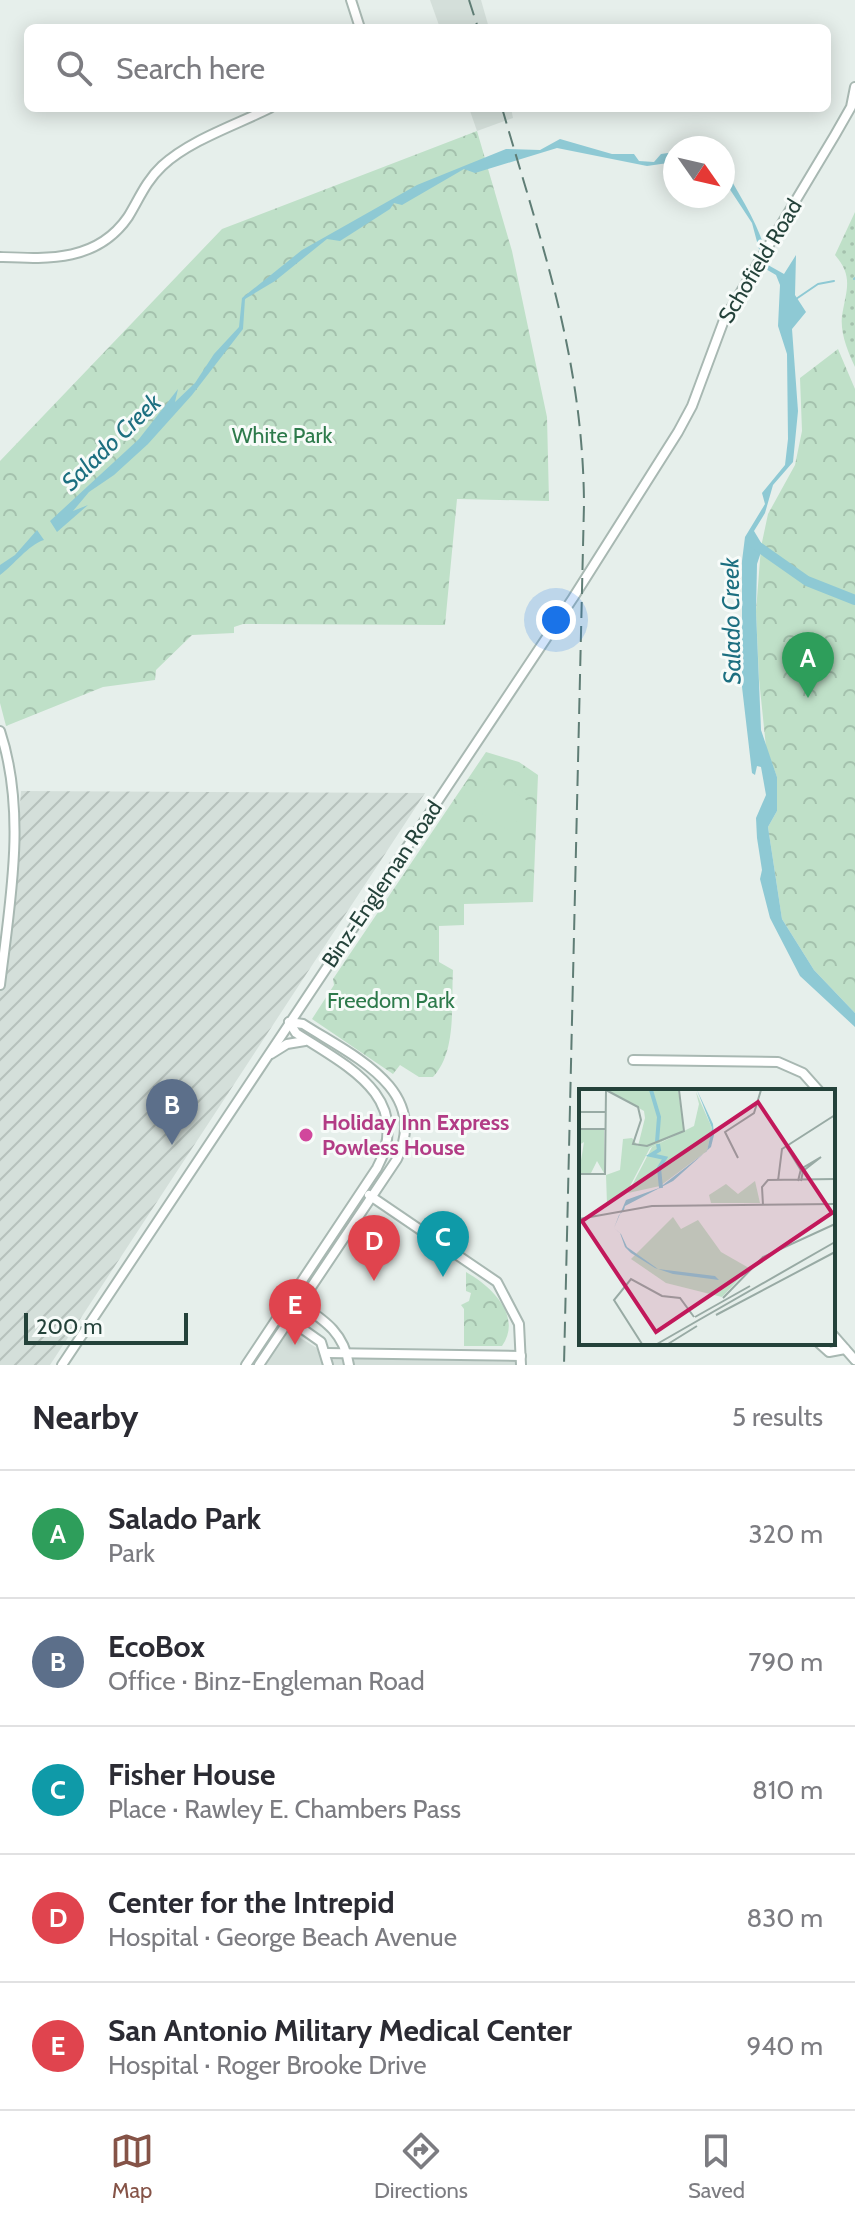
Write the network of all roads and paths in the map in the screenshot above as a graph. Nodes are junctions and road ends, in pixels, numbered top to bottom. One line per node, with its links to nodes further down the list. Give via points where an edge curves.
1 (351, 0): 2 (street)
2 (359, 24)
3 (855, 87): 4 (street, Schofield Road)
4 (853, 104): 7 (street, Schofield Road, via 724,320)
5 (262, 112): 6 (street, via 168,161 144,186 122,224 92,248 58,258)
6 (0, 257)
7 (673, 441): 10 (street, Binz-Engleman Road)
8 (0, 731): 9 (street, via 14,821)
9 (0, 985)
10 (289, 1022): 11 (street); 12 (street, Binz-Engleman Road); 16 (street, via 303,1024 377,1072 402,1104 402,1147)
11 (308, 1041): 12 (street, via 292,1042); 15 (street, via 365,1079 382,1104 385,1147)
12 (267, 1057): 28 (street, Binz-Engleman Road)
13 (633, 1060): 14 (street, via 778,1062 803,1073)
14 (817, 1089)
15 (362, 1191): 16 (street); 17 (street)
16 (372, 1197): 18 (street); 26 (street, via 497,1282 516,1314)
17 (290, 1298): 18 (street); 19 (street)
18 (300, 1304): 20 (street); 25 (street, via 332,1326)
19 (280, 1314): 20 (street); 29 (street)
20 (289, 1320): 24 (street, via 316,1337); 30 (street)
21 (835, 1337): 23 (street)
22 (821, 1345): 23 (street, via 829,1352)
23 (845, 1349): 27 (street)
24 (326, 1353): 25 (street); 31 (street)
25 (347, 1353): 26 (street); 32 (street)
26 (521, 1360)
27 (855, 1360)
28 (62, 1365)
29 (246, 1365)
30 (259, 1365)
31 (328, 1365)
32 (349, 1365)

